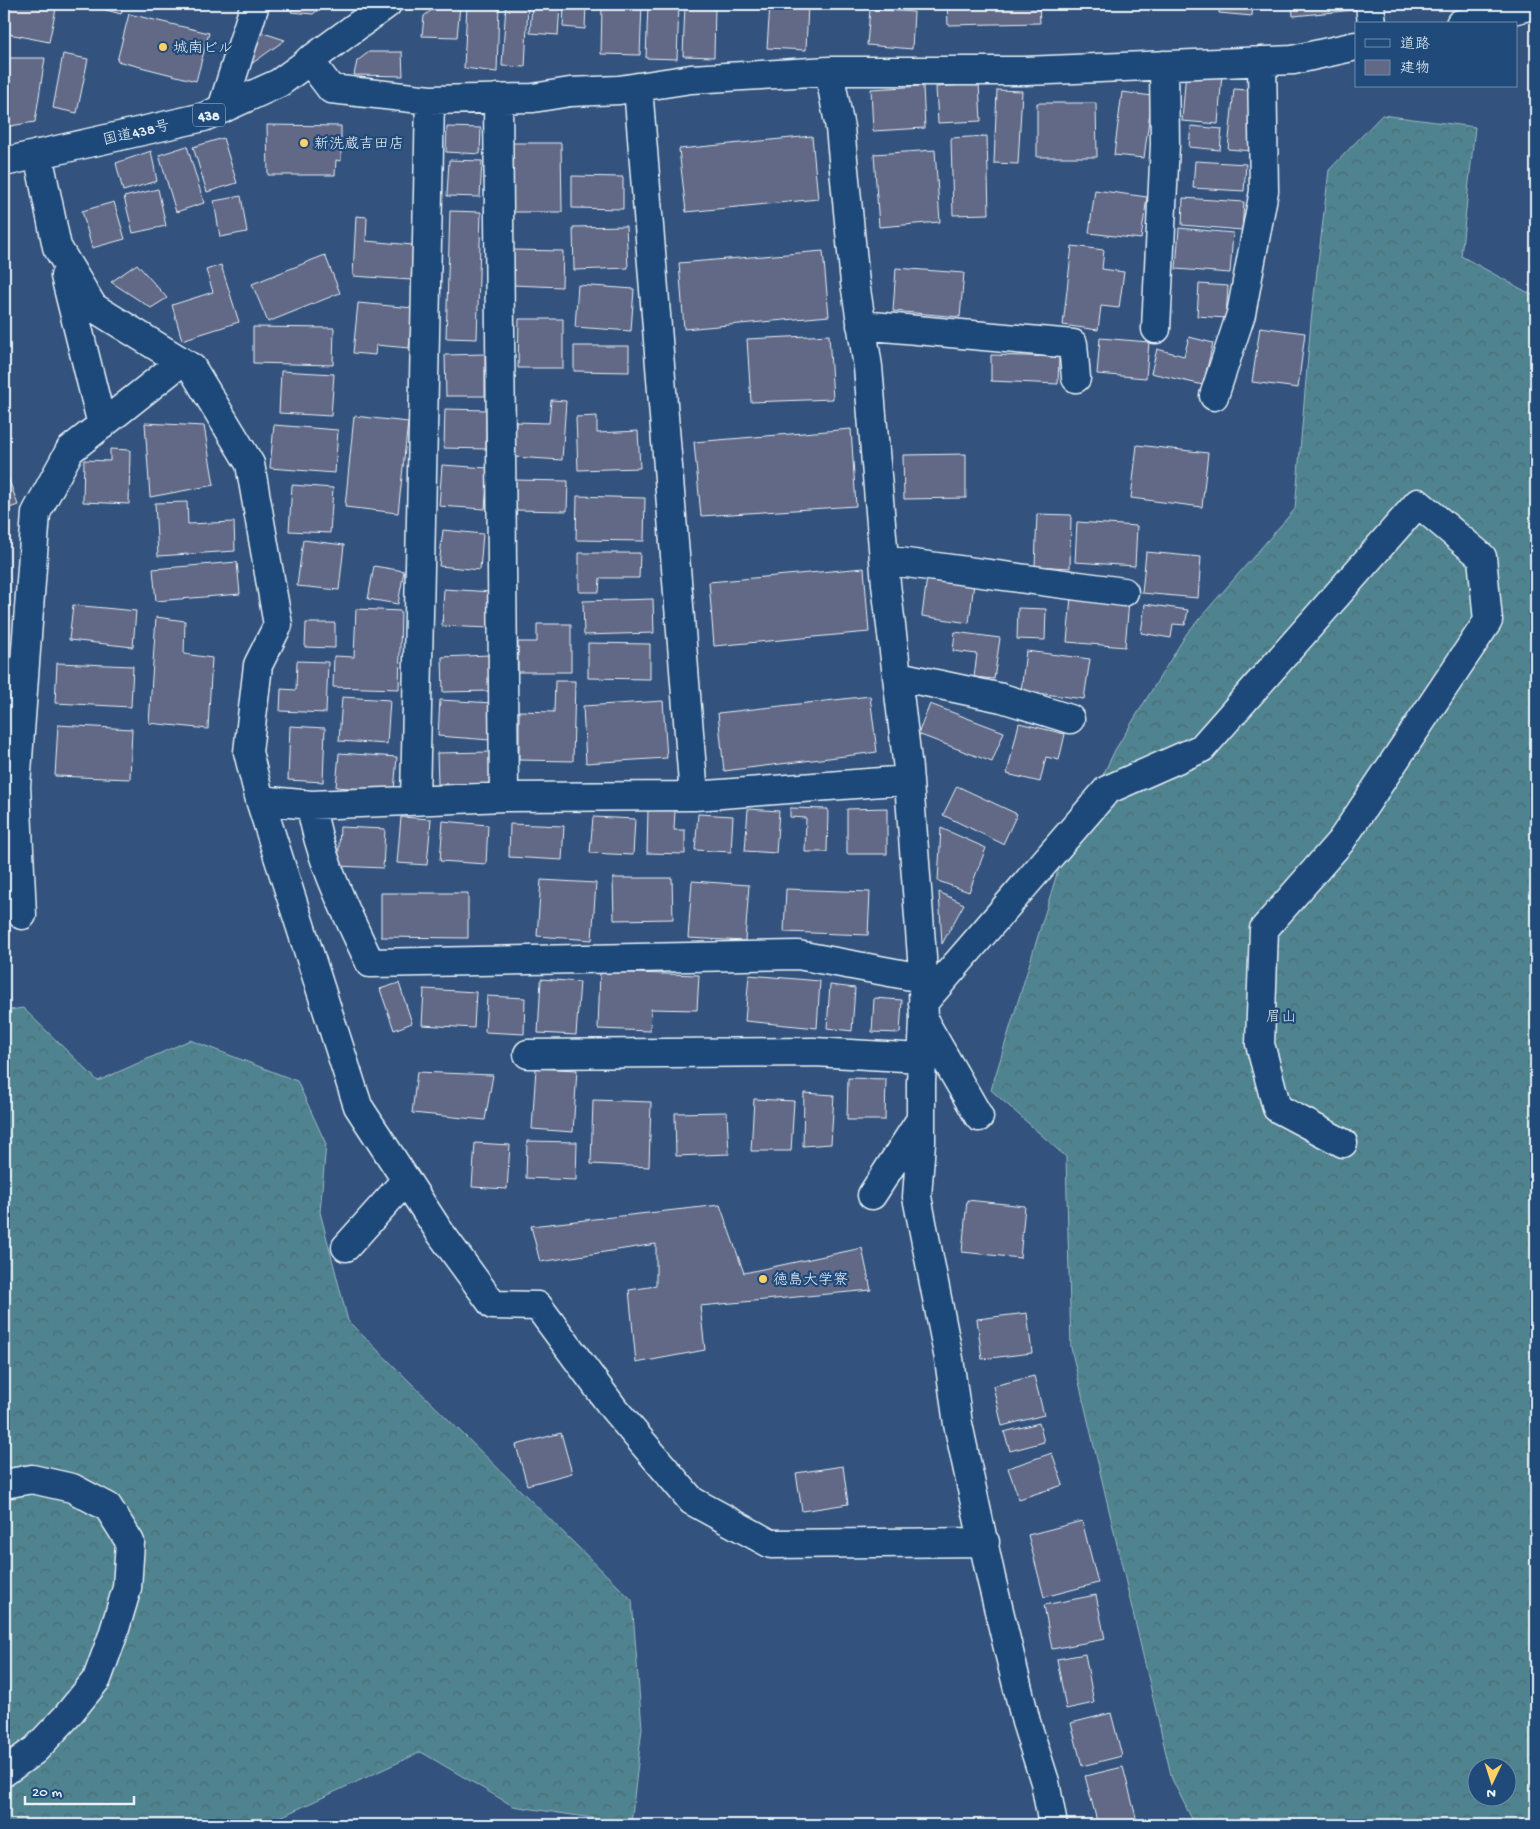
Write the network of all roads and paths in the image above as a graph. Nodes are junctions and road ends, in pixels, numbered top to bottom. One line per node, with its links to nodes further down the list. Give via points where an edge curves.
1 (255, 4): 15 (main road)
2 (387, 4): 8 (main road, 国道438号 / 438)
3 (1370, 4): 5 (main road)
4 (1536, 4): 6 (main road)
5 (1372, 22)
6 (1468, 22)
7 (1355, 46): 9 (main road, via 1293,60)
8 (309, 60): 14 (main road, via 331,89); 15 (main road, 国道438号 / 438, via 279,83)
9 (1262, 61): 10 (main road); 23 (main road, via 1264,191 1241,314)
10 (1164, 65): 11 (main road, via 1025,71); 20 (main road, via 1165,144)
11 (829, 71): 12 (main road, via 691,79); 19 (main road, via 840,128)
12 (638, 87): 13 (main road, via 533,98); 30 (main road)
13 (498, 98): 14 (main road); 31 (main road)
14 (430, 100): 33 (main road)
15 (222, 109): 16 (main road, 国道438号 / 438, via 204,117)
16 (38, 154): 17 (main road, 国道438号 / 438); 18 (main road)
17 (4, 162)
18 (57, 247): 21 (main road, via 93,307); 24 (main road)
19 (861, 325): 22 (main road, via 1074,344); 25 (main road, via 873,416)
20 (1156, 329)
21 (181, 362): 24 (main road); 32 (main road, via 192,368 250,464 278,626 258,665 248,752)
22 (1076, 378)
23 (1214, 396)
24 (102, 425): 35 (main road, via 70,450 36,513 16,786)
25 (884, 560): 26 (main road); 27 (main road)
26 (1124, 592)
27 (898, 676): 28 (main road, via 1002,698); 29 (main road)
28 (1070, 719)
29 (909, 780): 30 (main road); 36 (main road)
30 (694, 796): 31 (main road)
31 (504, 797): 33 (main road)
32 (260, 800): 34 (main road); 42 (main road, via 358,1106)
33 (415, 800): 34 (main road)
34 (311, 805): 36 (main road, via 329,876 370,963 798,955)
35 (22, 915)
36 (923, 1000): 38 (main road); 39 (main road); 41 (main road, via 1107,790 1202,748 1418,503 1482,557 1488,621 1341,841 1264,929 1260,1044 1277,1108)
37 (528, 1054): 38 (main road, via 814,1052)
38 (922, 1058): 40 (main road)
39 (979, 1117)
40 (921, 1119): 43 (main road); 46 (main road, via 917,1197 949,1359 958,1424)
41 (1343, 1143)
42 (406, 1180): 44 (main road); 46 (main road, via 493,1305 538,1306 614,1409 692,1502 771,1544)
43 (872, 1195)
44 (346, 1247)
45 (4, 1484): 47 (main road, via 32,1479 72,1488 108,1507 130,1542 127,1588 97,1679 34,1750)
46 (985, 1542): 48 (main road, via 991,1578 1026,1722 1045,1782)
47 (4, 1772)
48 (1053, 1825)

